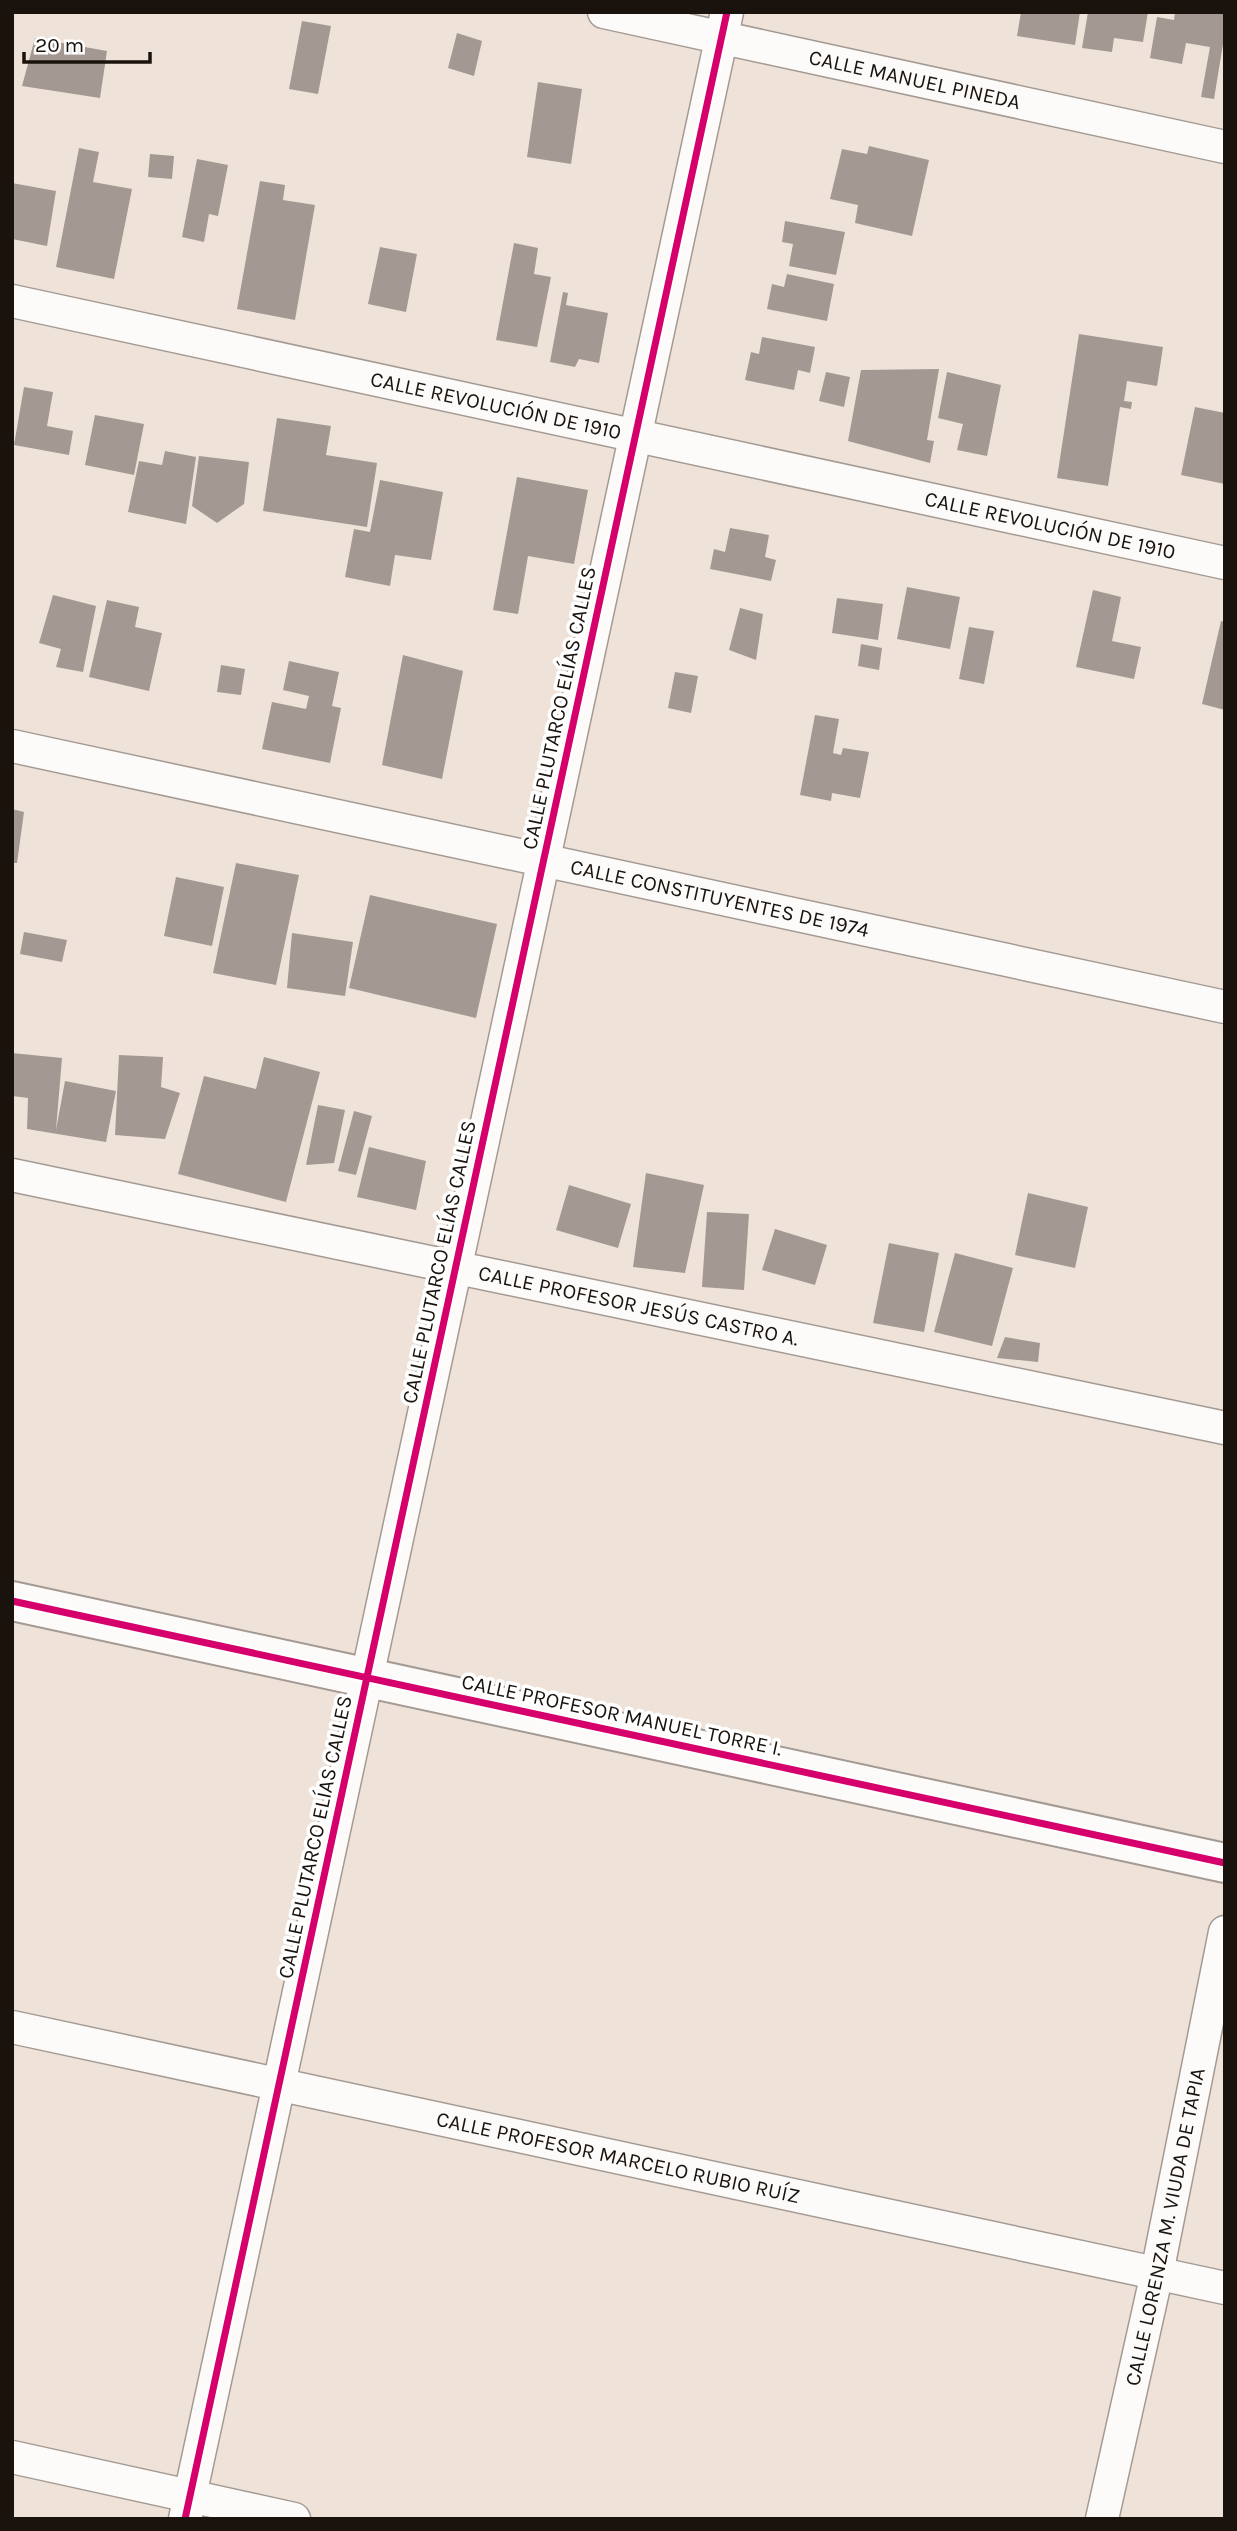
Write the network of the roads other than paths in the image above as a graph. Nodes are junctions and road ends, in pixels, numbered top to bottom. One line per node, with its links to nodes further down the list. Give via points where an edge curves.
1 (604, 12): 2 (street, CALLE MANUEL PINEDA)
2 (724, 25): 3 (street, CALLE MANUEL PINEDA); 5 (street, CALLE PLUTARCO ELÍAS CALLES)
3 (1225, 147)
4 (12, 301): 5 (street, CALLE REVOLUCIÓN DE 1910)
5 (636, 436): 6 (street, CALLE REVOLUCIÓN DE 1910); 8 (street, CALLE PLUTARCO ELÍAS CALLES)
6 (1225, 563)
7 (12, 746): 8 (street, CALLE CONSTITUYENTES DE 1974)
8 (544, 860): 9 (street, CALLE CONSTITUYENTES DE 1974); 11 (street, CALLE PLUTARCO ELÍAS CALLES)
9 (1225, 1007)
10 (12, 1175): 11 (street, CALLE PROFESOR JESÚS CASTRO A.)
11 (456, 1268): 12 (street, CALLE PROFESOR JESÚS CASTRO A.); 14 (street, CALLE PLUTARCO ELÍAS CALLES)
12 (1225, 1428)
13 (12, 1601): 14 (street, CALLE PROFESOR MANUEL TORRE I.)
14 (367, 1677): 15 (street, CALLE PROFESOR MANUEL TORRE I.); 18 (street, CALLE PLUTARCO ELÍAS CALLES)
15 (1225, 1863)
16 (1225, 1932): 19 (street, CALLE LORENZA M. VIUDA DE TAPIA)
17 (12, 2026): 18 (street, CALLE PROFESOR MARCELO RUBIO RUÍZ)
18 (279, 2084): 19 (street, CALLE PROFESOR MARCELO RUBIO RUÍZ); 22 (street, CALLE PLUTARCO ELÍAS CALLES)
19 (1157, 2273): 20 (street, CALLE PROFESOR MARCELO RUBIO RUÍZ); 24 (street, CALLE LORENZA M. VIUDA DE TAPIA)
20 (1225, 2288)
21 (12, 2457): 22 (street)
22 (188, 2507): 23 (street)
23 (295, 2519)
24 (1102, 2519)

